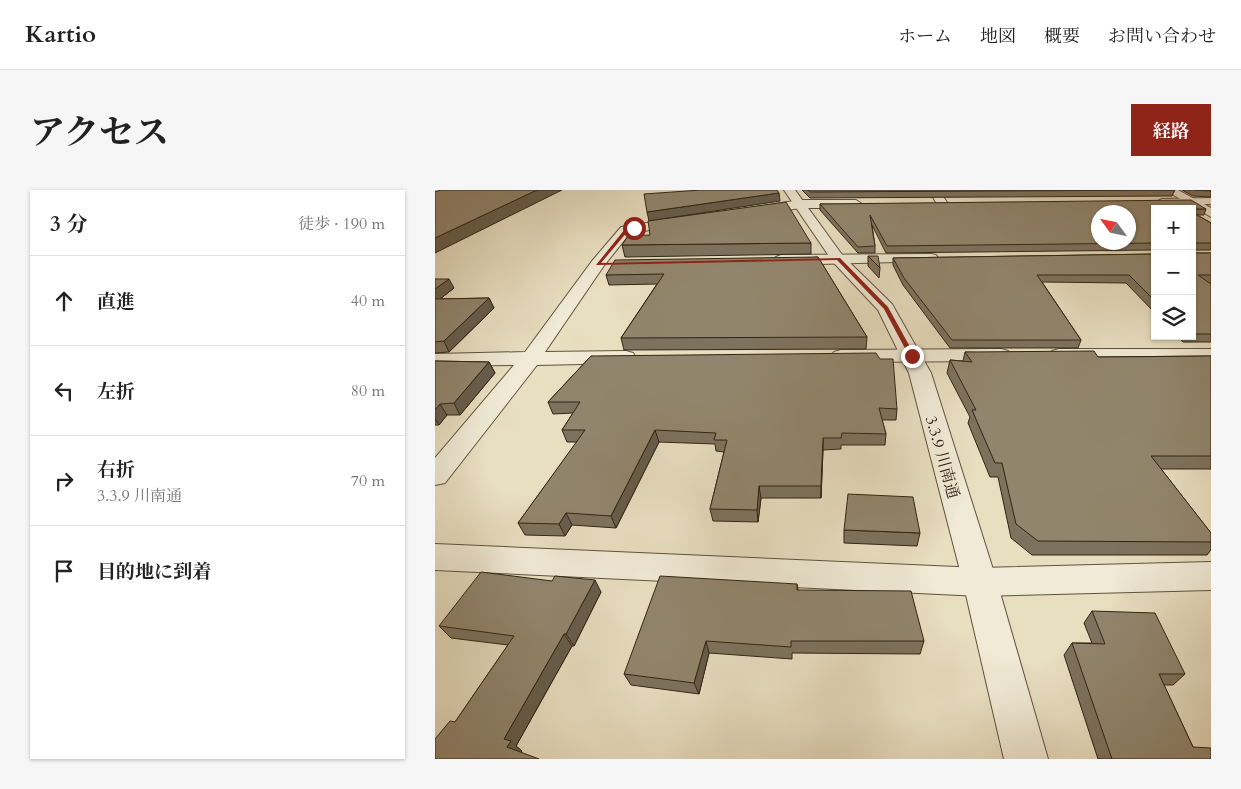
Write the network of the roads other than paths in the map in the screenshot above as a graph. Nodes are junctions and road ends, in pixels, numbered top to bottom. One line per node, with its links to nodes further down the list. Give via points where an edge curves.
1 (934, 190): 8 (street)
2 (1170, 190): 4 (street)
3 (794, 197): 7 (street); 10 (street); 13 (street, 3.3.9 川南通)
4 (1188, 201): 5 (street); 6 (street); 9 (street)
5 (1211, 201)
6 (1151, 202)
7 (866, 204)
8 (942, 204)
9 (1211, 213)
10 (735, 214)
11 (700, 219): 15 (street, via 626,230)
12 (947, 258): 13 (street)
13 (838, 259): 14 (street); 19 (street, 3.3.9 川南通, via 886,308)
14 (771, 260)
15 (597, 264): 16 (street); 21 (street)
16 (616, 264)
17 (1211, 355): 19 (street)
18 (826, 356): 19 (street)
19 (912, 356): 26 (street, 3.3.9 川南通)
20 (647, 357): 21 (street)
21 (531, 358): 22 (street); 23 (street)
22 (435, 360)
23 (435, 476)
24 (435, 557): 26 (street)
25 (1211, 576): 26 (street)
26 (980, 582): 27 (street, 3.3.9 川南通)
27 (1026, 759)

